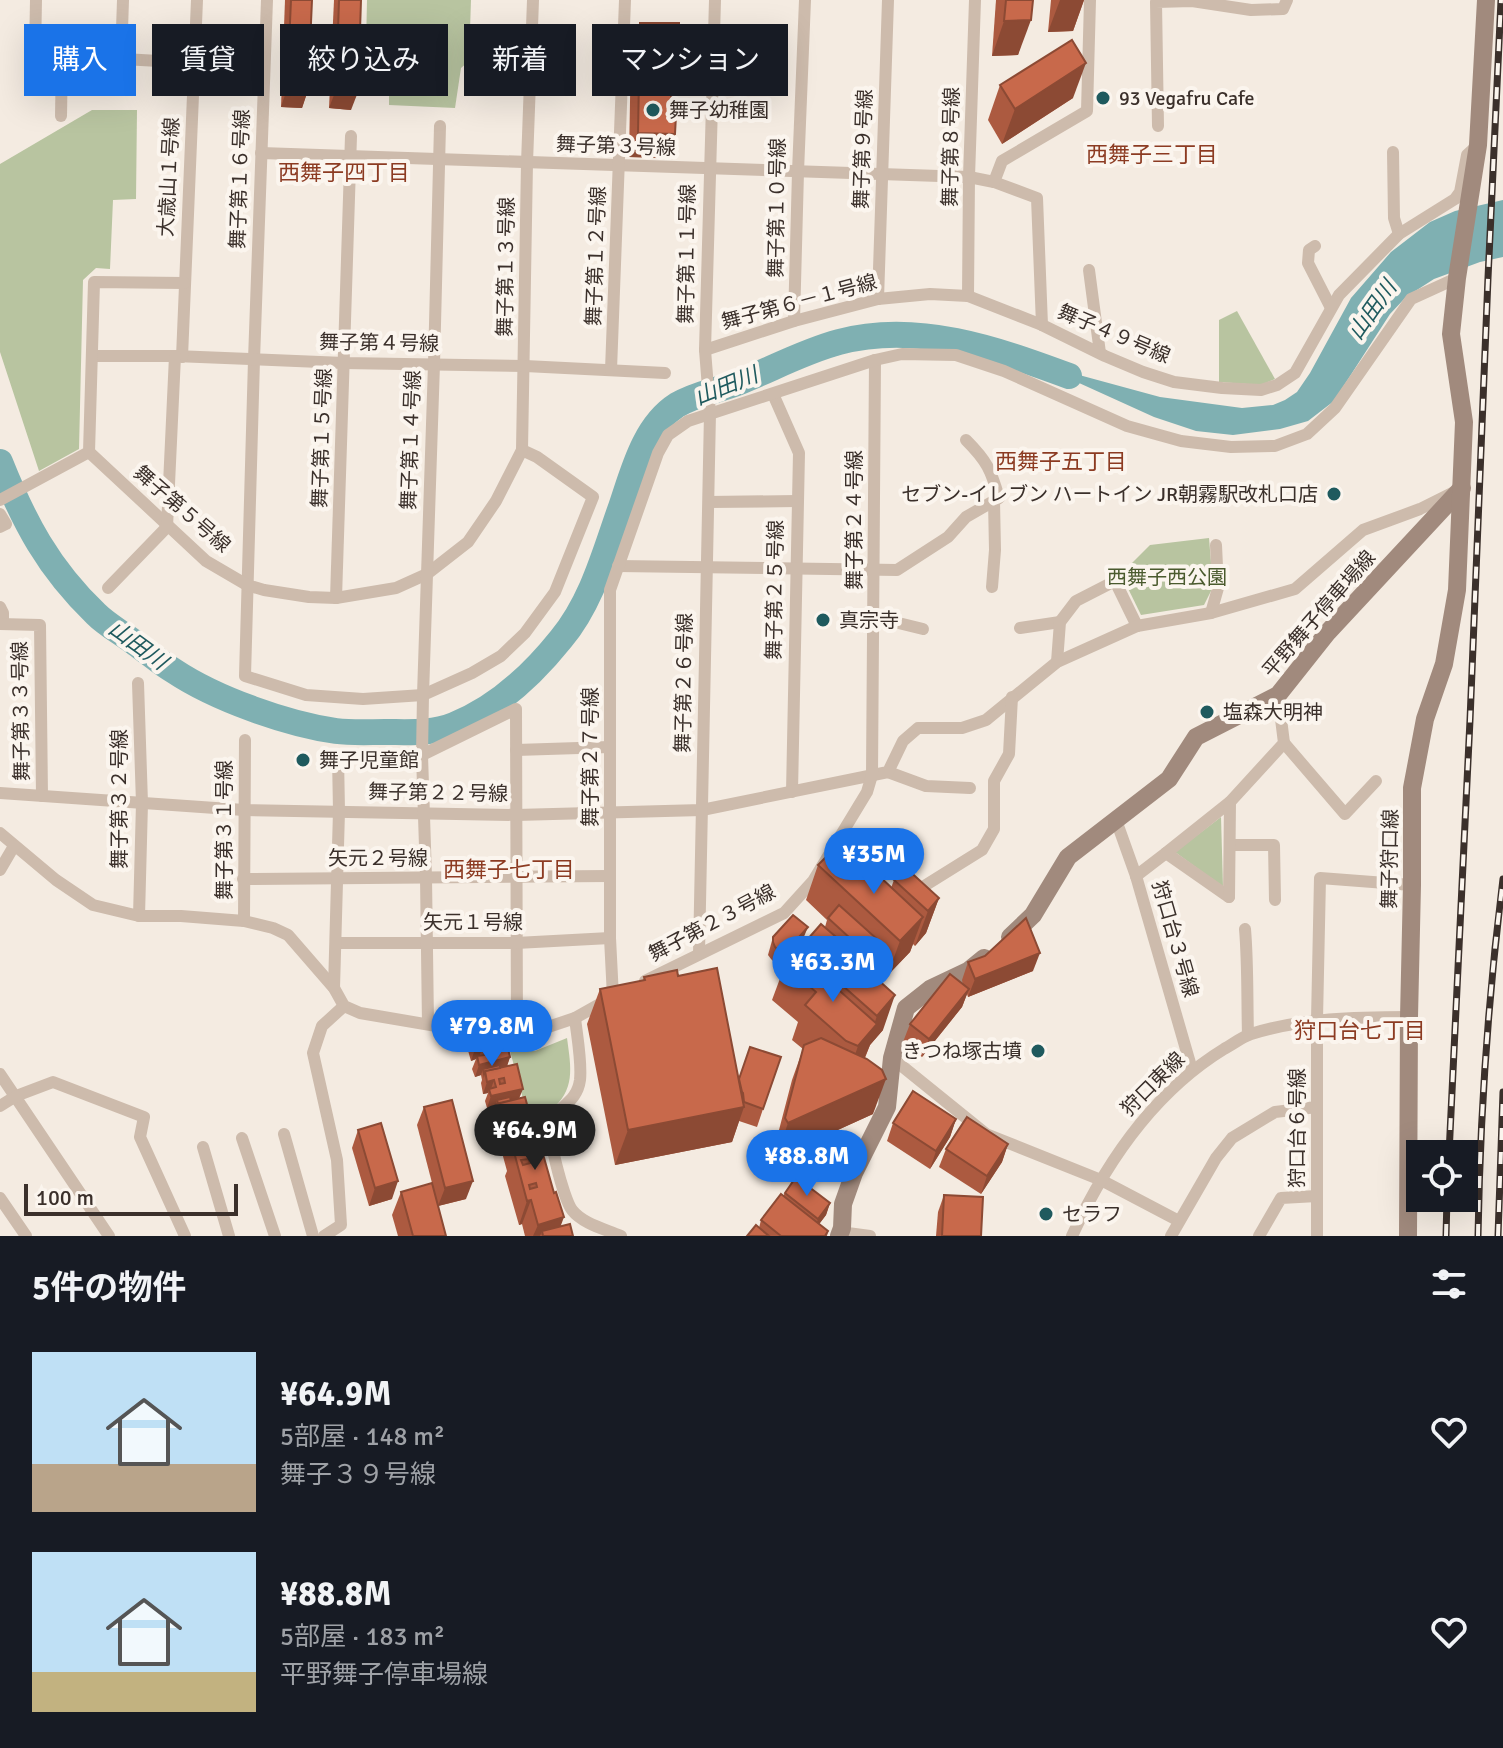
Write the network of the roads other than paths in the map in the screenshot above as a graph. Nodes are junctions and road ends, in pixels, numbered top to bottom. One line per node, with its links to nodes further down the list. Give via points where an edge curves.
1 (36, 0): 14 (street)
2 (123, 0): 15 (street)
3 (197, 0): 16 (street, 大歳山１号線)
4 (267, 0): 25 (street, 舞子第１６号線)
5 (533, 0): 28 (street, 舞子第１３号線)
6 (625, 0): 29 (street, 舞子第１２号線)
7 (715, 0): 30 (street, 舞子第１１号線)
8 (805, 0): 31 (street, 舞子第１０号線)
9 (888, 0): 32 (street, 舞子第９号線)
10 (975, 0): 33 (street, 舞子第８号線)
11 (1090, 0): 34 (street, via 1087,111 1002,161)
12 (1287, 0): 21 (street, via 1283,9 1251,10 1192,1 1156,2)
13 (1486, 0): 23 (main road)
14 (36, 24)
15 (122, 24)
16 (196, 24)
17 (61, 96): 19 (street)
18 (192, 96): 39 (street, 大歳山１号線)
19 (61, 116)
20 (440, 126): 27 (street, 舞子第１４号線)
21 (1158, 126)
22 (351, 136): 26 (street, 舞子第１５号線)
23 (1478, 145): 35 (street, 舞子４９号線, via 1467,155 1455,199); 38 (main road)
24 (1393, 152): 35 (street)
25 (261, 153): 26 (street, 舞子第３号線); 49 (street, 舞子第１６号線)
26 (350, 157): 27 (street, 舞子第３号線); 51 (street, 舞子第１５号線)
27 (438, 160): 28 (street, 舞子第３号線); 52 (street, 舞子第１４号線)
28 (527, 163): 29 (street, 舞子第３号線); 53 (street, 舞子第１３号線)
29 (620, 166): 30 (street, 舞子第３号線); 54 (street, 舞子第１２号線)
30 (709, 169): 31 (street, 舞子第３号線); 45 (street, 舞子第１１号線)
31 (798, 172): 32 (street, 舞子第３号線); 43 (street, 舞子第１０号線)
32 (882, 174): 33 (street, 舞子第３号線); 41 (street, 舞子第９号線)
33 (969, 177): 34 (street, 舞子第３号線); 40 (street, 舞子第８号線)
34 (994, 182): 44 (street, 舞子第３号線, via 1037,198)
35 (1399, 234): 42 (street, 舞子４９号線)
36 (1315, 246): 42 (street, via 1309,250 1308,263)
37 (1089, 270): 46 (street)
38 (1457, 278): 50 (street, 舞子第２７号線, via 1411,299 1335,408 1307,434 1275,446 1181,441 1127,426 956,355 902,354); 61 (main road, via 1451,334 1464,422)
39 (184, 283): 47 (street, via 94,282); 48 (street, 大歳山１号線)
40 (968, 296): 41 (street, 舞子第６－１号線); 44 (street, 舞子第６－１号線)
41 (878, 299): 43 (street, 舞子第６－１号線)
42 (1331, 308): 46 (street, 舞子４９号線, via 1295,373 1261,390 1174,382)
43 (794, 321): 45 (street, 舞子第６－１号線)
44 (1042, 325): 46 (street, 舞子４９号線)
45 (705, 350): 57 (street, 舞子第１１号線)
46 (1100, 353)
47 (92, 356): 48 (street, 舞子第４号線); 60 (street)
48 (178, 356): 49 (street, 舞子第４号線); 68 (street, 大歳山１号線)
49 (254, 360): 51 (street, 舞子第４号線); 75 (street, 舞子第１６号線)
50 (875, 360): 56 (street, 舞子第２７号線); 73 (street, 舞子第２４号線)
51 (344, 363): 52 (street, 舞子第４号線); 78 (street, 舞子第１５号線)
52 (434, 364): 53 (street, 舞子第４号線); 74 (street, 舞子第１４号線)
53 (525, 366): 54 (street, 舞子第４号線); 59 (street, 舞子第１３号線)
54 (611, 370): 55 (street, 舞子第４号線)
55 (665, 373)
56 (773, 394): 57 (street, 舞子第２７号線); 64 (street, 舞子第２５号線, via 799,453)
57 (710, 413): 65 (street, 舞子第２６号線); 70 (street, 舞子第２７号線, via 668,435)
58 (966, 440): 63 (street, via 992,472)
59 (522, 450): 74 (street, 舞子第５号線, via 468,542); 89 (street, via 593,497 555,592 501,656)
60 (89, 452): 62 (street); 68 (street, 舞子第５号線)
61 (1462, 488): 80 (street, via 1363,530 1295,589); 90 (main road, 平野舞子停車場線, via 1328,632); 125 (main road, 舞子狩口線, via 1452,624 1412,788)
62 (0, 500)
63 (996, 500): 73 (street, via 897,570); 76 (street)
64 (797, 501): 65 (street); 72 (street, 舞子第２５号線)
65 (709, 502): 71 (street, 舞子第２６号線)
66 (0, 514): 67 (street, via 6,524)
67 (0, 527)
68 (167, 527): 75 (street, 舞子第５号線, via 206,561); 77 (street)
69 (1216, 545): 80 (street, via 1218,588)
70 (618, 566): 71 (street); 94 (street, 舞子第２７号線, via 610,590)
71 (706, 567): 72 (street); 108 (street, 舞子第２６号線)
72 (795, 569): 73 (street); 102 (street, 舞子第２５号線)
73 (874, 570): 81 (street, 舞子第２４号線)
74 (427, 574): 78 (street, 舞子第５号線, via 396,588); 89 (street, 舞子第１４号線)
75 (247, 585): 78 (street, 舞子第５号線); 89 (street, 舞子第１６号線, via 245,676 306,695)
76 (992, 587)
77 (108, 588)
78 (336, 598)
79 (0, 607): 83 (street)
80 (1211, 613): 84 (street)
81 (874, 617): 86 (street); 99 (street, 舞子第２４号線)
82 (1060, 622): 84 (street, via 1076,601 1115,581); 85 (street); 87 (street)
83 (1, 624): 104 (street, 舞子第３３号線, via 40,625)
84 (1137, 626): 87 (street)
85 (1020, 628)
86 (923, 629)
87 (1057, 662): 91 (street)
88 (138, 683): 106 (street, 舞子第３２号線)
89 (423, 695): 96 (street, 舞子第１４号線)
90 (1278, 695): 93 (street); 113 (main road, 平野舞子停車場線, via 1196,737 1169,779)
91 (1012, 697): 98 (street, via 986,720 962,728 918,728 903,741); 126 (street, via 1009,754 994,781 994,829 982,850)
92 (245, 740): 107 (street, 舞子第３１号線)
93 (1284, 743): 100 (street, via 1345,814); 105 (street)
94 (610, 747): 95 (street); 111 (street, 舞子第２７号線)
95 (516, 750): 96 (street, via 516,709); 112 (street)
96 (422, 755): 110 (street, 舞子第１４号線)
97 (338, 757): 109 (street)
98 (888, 772): 99 (street, 舞子第２２号線); 101 (street, via 926,786)
99 (872, 775): 102 (street, 舞子第２２号線); 135 (street, 舞子第２３号線, via 813,881 784,913)
100 (1376, 781)
101 (970, 788)
102 (792, 792): 108 (street, 舞子第２２号線)
103 (0, 793): 104 (street, 舞子第２２号線)
104 (42, 796): 106 (street, 舞子第２２号線)
105 (1230, 802): 115 (street); 117 (street)
106 (142, 803): 107 (street, 舞子第２２号線); 128 (street, 舞子第３２号線)
107 (244, 810): 109 (street, 舞子第２２号線); 124 (street, 舞子第３１号線)
108 (702, 810): 111 (street, 舞子第２２号線); 135 (street, 舞子第２６号線)
109 (339, 811): 110 (street, 舞子第２２号線); 121 (street)
110 (424, 812): 112 (street, 舞子第２２号線); 122 (street, 舞子第１４号線)
111 (610, 812): 112 (street, 舞子第２２号線); 119 (street, 舞子第２７号線)
112 (516, 815): 123 (street)
113 (1116, 820): 120 (street, 狩口台３号線); 147 (main road, 平野舞子停車場線, via 1068,857 1033,915 1006,941 906,1008)
114 (0, 833): 116 (street)
115 (1230, 845): 117 (street, via 1229,897); 127 (street, via 1274,845)
116 (14, 846): 118 (street); 128 (street, via 93,905)
117 (1166, 853): 120 (street)
118 (0, 870)
119 (610, 876): 123 (street, 矢元２号線); 131 (street, 舞子第２７号線)
120 (1136, 876): 148 (street, 狩口台３号線)
121 (337, 877): 122 (street, 矢元２号線); 124 (street, 矢元２号線); 132 (street)
122 (426, 877): 123 (street, 矢元２号線); 133 (street, 舞子第１４号線)
123 (516, 877): 134 (street)
124 (243, 879): 129 (street, 舞子第３１号線)
125 (1412, 885): 141 (main road, 舞子狩口線); 143 (street, 狩口台６号線, via 1320,878)
126 (913, 893)
127 (1275, 900)
128 (139, 916): 129 (street)
129 (244, 921): 137 (street, via 288,935)
130 (1245, 929): 146 (street)
131 (610, 938): 134 (street, 矢元１号線); 139 (street, 舞子第２７号線)
132 (337, 943): 133 (street, 矢元１号線); 137 (street)
133 (426, 943): 134 (street, 矢元１号線); 144 (street, 舞子第１４号線)
134 (516, 943): 145 (street)
135 (699, 953): 136 (street, 舞子第２３号線)
136 (640, 983)
137 (334, 988): 140 (street)
138 (626, 990): 139 (street)
139 (613, 997): 142 (street)
140 (344, 1006): 144 (street); 167 (street, via 322,1026 313,1053 338,1173 341,1225)
141 (1409, 1017): 143 (street, 狩口東線); 174 (main road, 舞子狩口線)
142 (575, 1018): 145 (street); 168 (street, via 580,1079 576,1094 552,1119 551,1138 571,1208 584,1220)
143 (1317, 1020): 146 (street, 狩口東線); 152 (street, 狩口台６号線)
144 (428, 1024): 145 (street)
145 (517, 1033)
146 (1248, 1035): 148 (street, 狩口東線)
147 (892, 1058): 156 (street, via 986,1134); 160 (main road, 平野舞子停車場線, via 887,1107 854,1173)
148 (1192, 1070): 156 (street, 狩口東線, via 1136,1128)
149 (0, 1074): 150 (street)
150 (16, 1096): 151 (street); 162 (street); 163 (street, via 53,1082 144,1117 140,1137)
151 (0, 1106)
152 (1317, 1107): 157 (street, 狩口台６号線); 159 (street, via 1275,1112 1232,1138)
153 (284, 1134): 166 (street)
154 (242, 1138): 165 (street)
155 (203, 1147): 164 (street)
156 (1101, 1180): 159 (street); 170 (street, 狩口東線)
157 (1317, 1196): 172 (street, via 1281,1198); 173 (street, 狩口台６号線)
158 (0, 1198): 161 (street)
159 (1179, 1221): 171 (street)
160 (840, 1234): 169 (street)
161 (26, 1236)
162 (109, 1236)
163 (185, 1236)
164 (229, 1236)
165 (275, 1236)
166 (313, 1236)
167 (324, 1236)
168 (621, 1236)
169 (870, 1236)
170 (1072, 1236)
171 (1171, 1236)
172 (1259, 1236)
173 (1317, 1236)
174 (1408, 1236)

